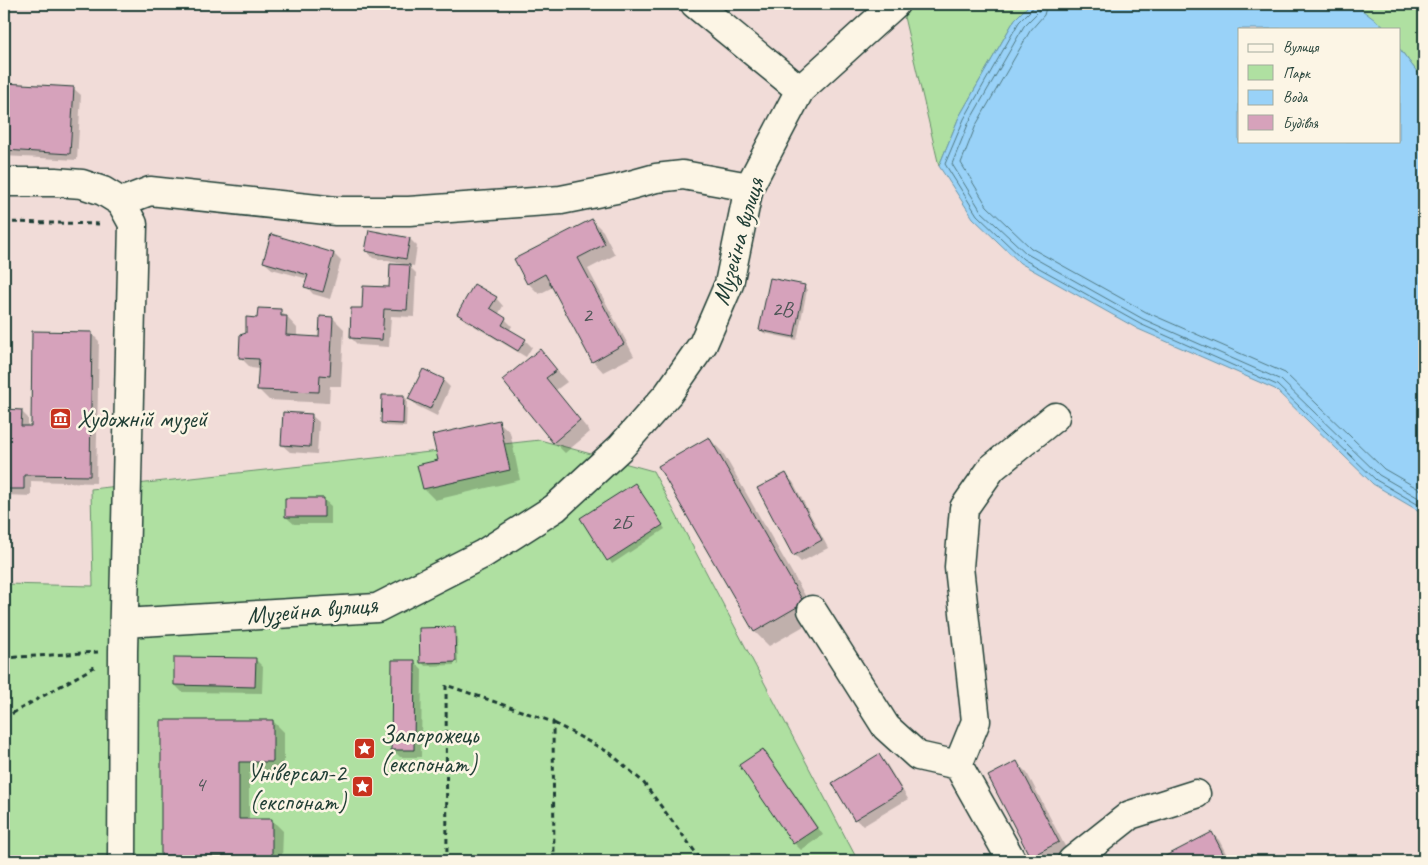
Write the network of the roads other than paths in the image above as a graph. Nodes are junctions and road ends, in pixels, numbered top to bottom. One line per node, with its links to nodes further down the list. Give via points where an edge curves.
1 (695, 4): 3 (street)
2 (895, 4): 3 (street)
3 (800, 90): 5 (street, Музейна вулиця)
4 (4, 182): 6 (street, via 82,184 104,191)
5 (749, 187): 6 (street, via 683,175 561,200 409,211 336,211 150,191); 9 (street, Музейна вулиця, via 729,284 703,344 668,394 620,448 555,508 483,554 377,608)
6 (127, 213): 9 (street)
7 (1055, 417): 10 (street, via 992,468 964,508 959,567 976,721)
8 (812, 610): 10 (street, via 886,727 918,756)
9 (124, 623): 12 (street)
10 (958, 765): 13 (street)
11 (1196, 794): 14 (street, via 1130,815)
12 (122, 861)
13 (1012, 861)
14 (1072, 861)

